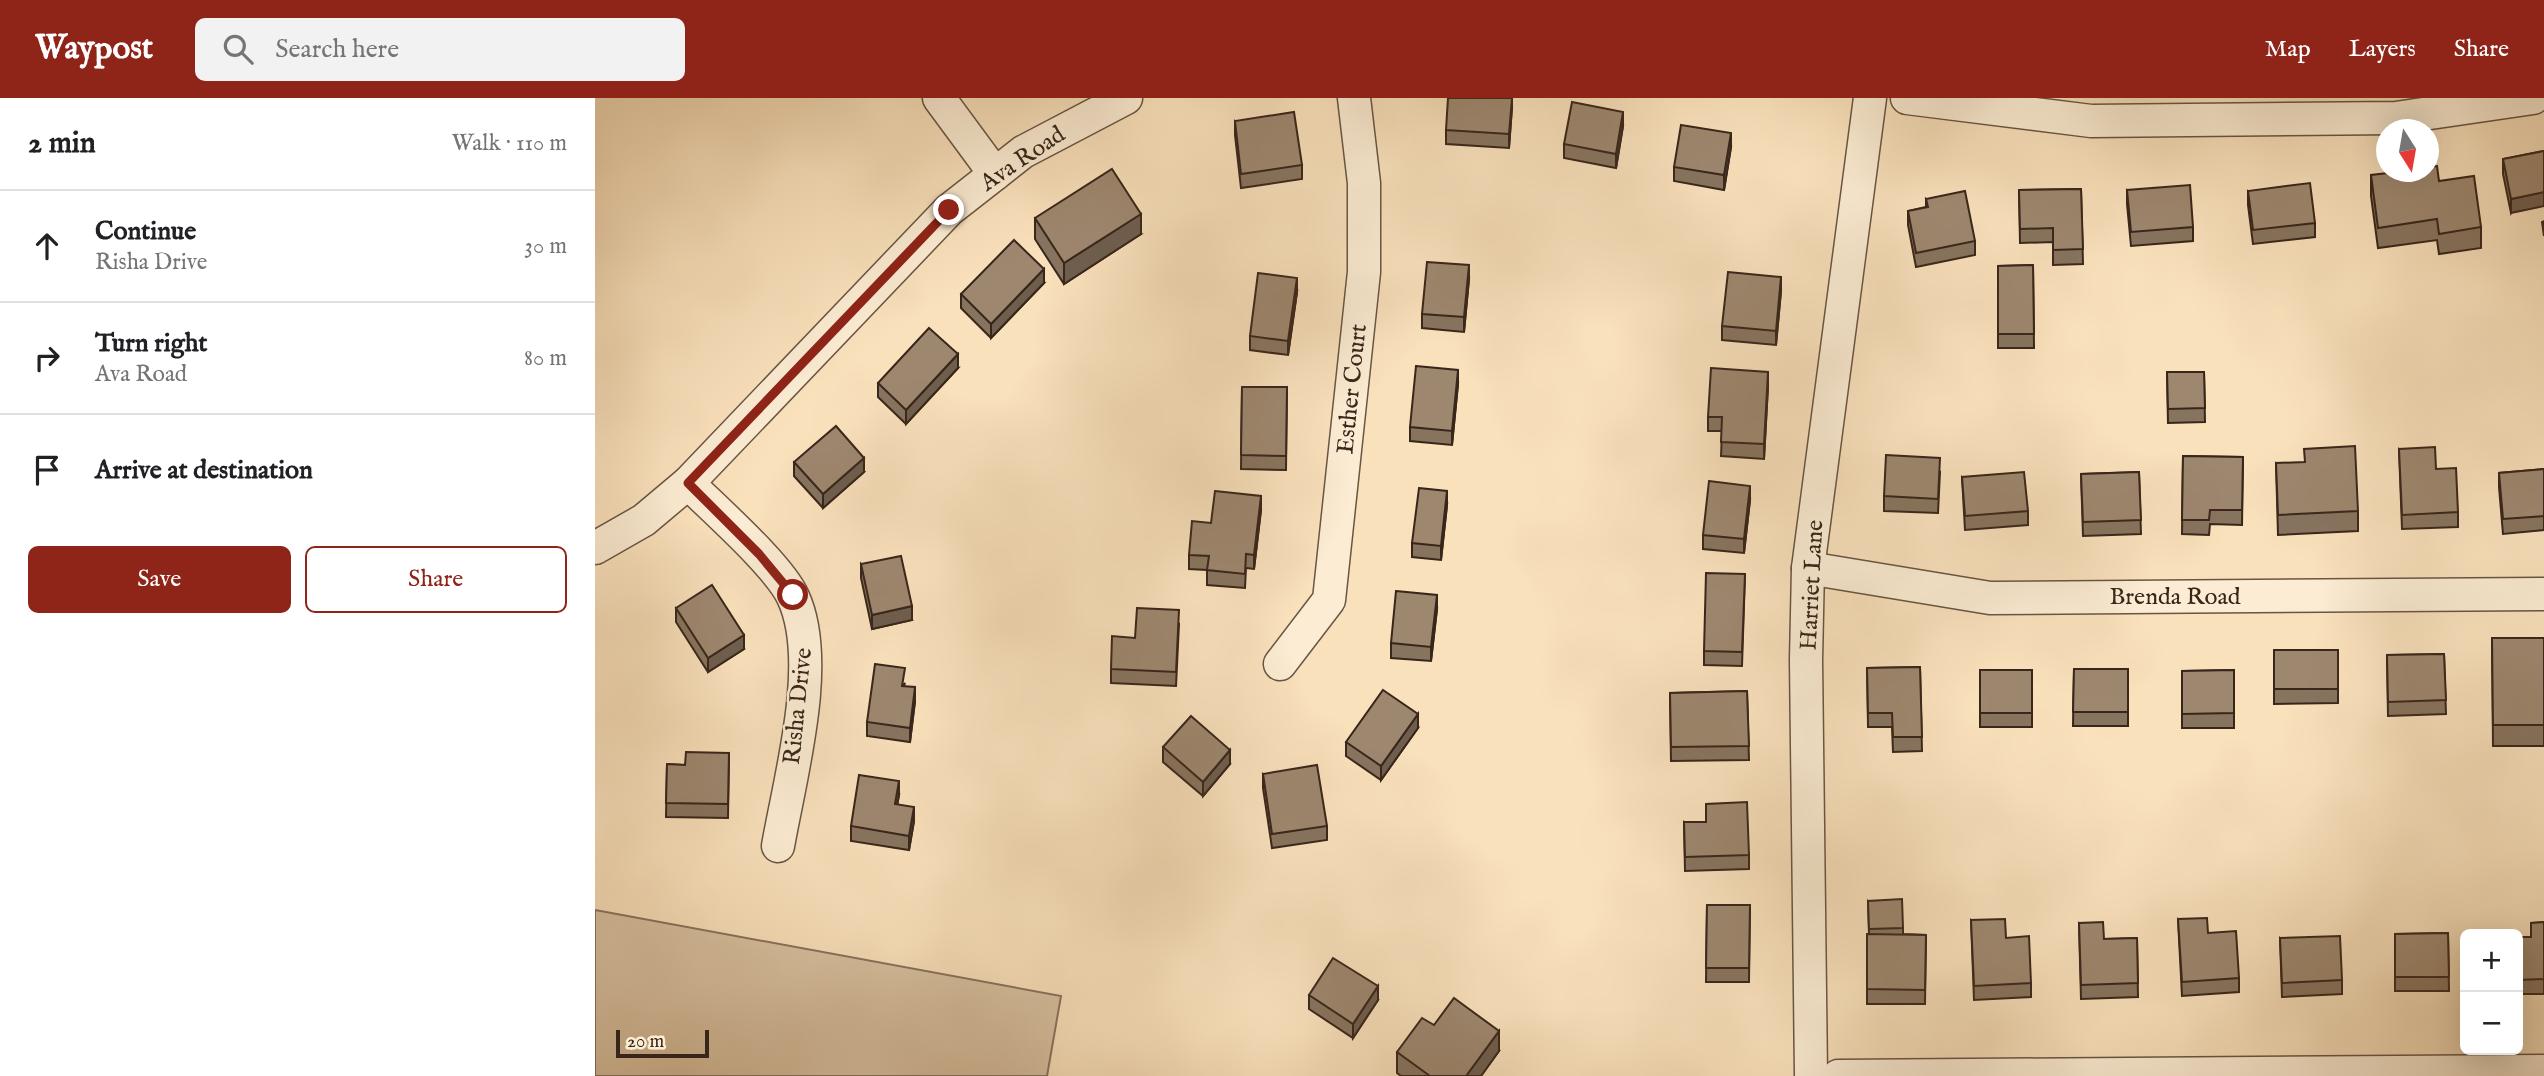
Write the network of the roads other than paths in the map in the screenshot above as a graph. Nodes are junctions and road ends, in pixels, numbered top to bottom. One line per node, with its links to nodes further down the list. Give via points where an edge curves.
1 (939, 98): 7 (street)
2 (1126, 98): 7 (street, Ava Road, via 1023,152)
3 (1354, 98): 12 (street, Esther Court, via 1364,183 1364,272 1329,600)
4 (1870, 98): 10 (street, Harriet Lane)
5 (1907, 98): 6 (street, via 2091,121 2396,118)
6 (2533, 98)
7 (995, 174): 8 (street, Ava Road, via 949,210)
8 (688, 483): 9 (street, Ava Road, via 645,520); 13 (street, Risha Drive, via 793,595 804,626 807,658)
9 (595, 548)
10 (1808, 568): 11 (street, Brenda Road, via 1990,598); 15 (street, Harriet Lane)
11 (2544, 594)
12 (1280, 664)
13 (778, 846)
14 (2544, 1071): 16 (street)
15 (1811, 1076)
16 (1838, 1076)

